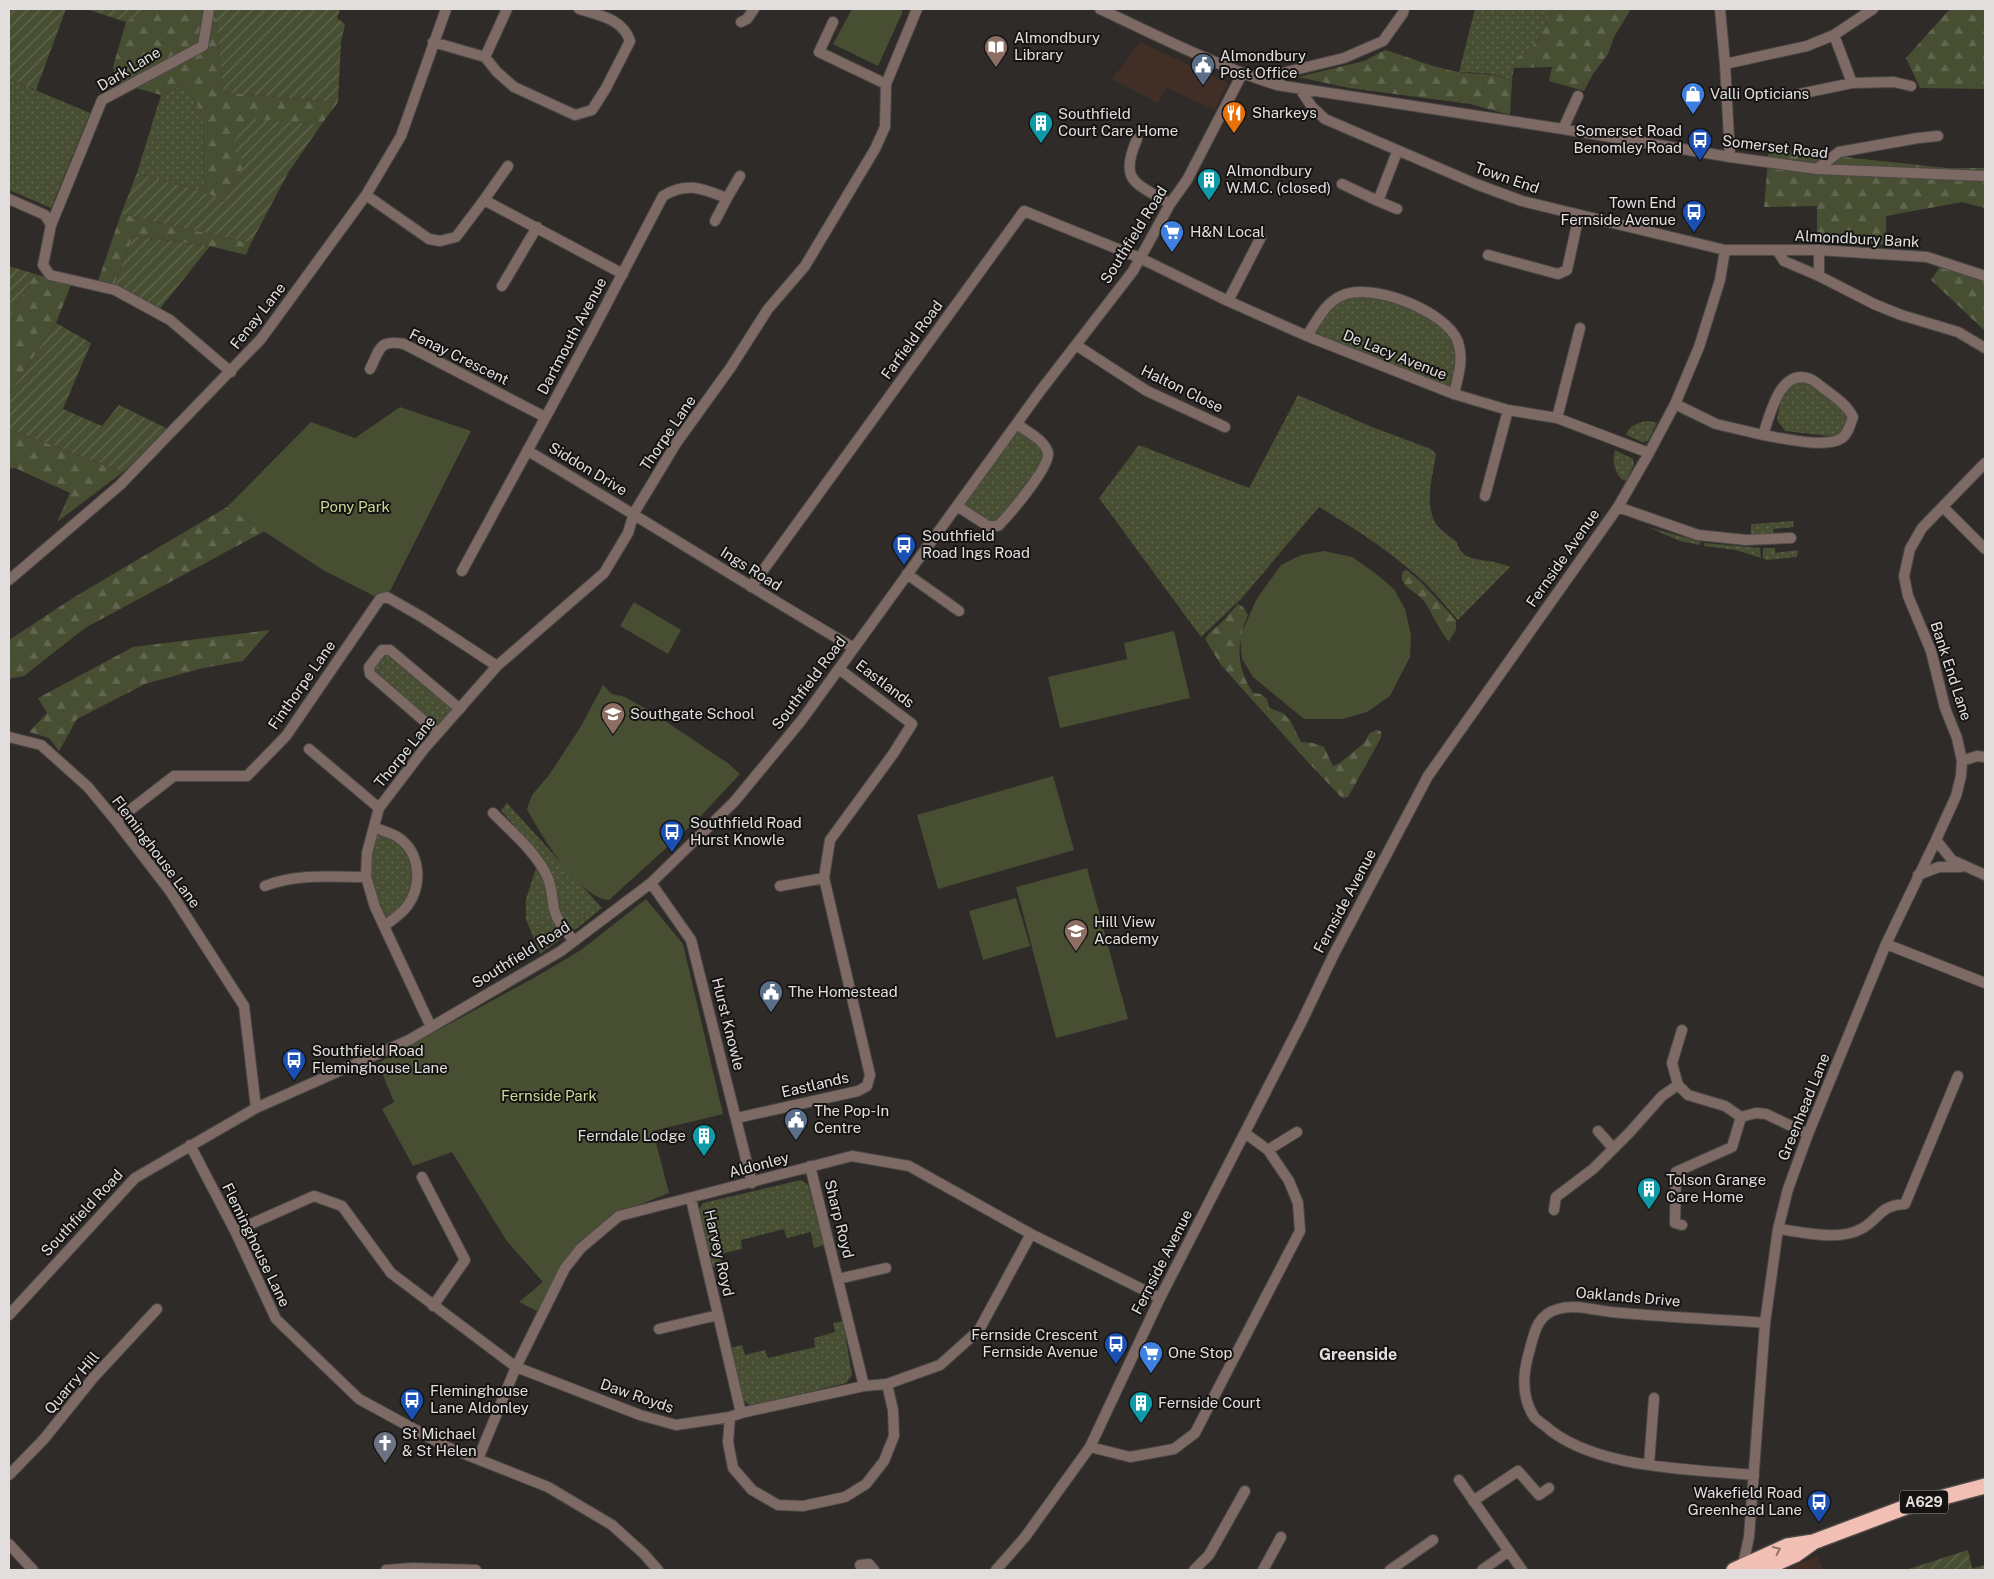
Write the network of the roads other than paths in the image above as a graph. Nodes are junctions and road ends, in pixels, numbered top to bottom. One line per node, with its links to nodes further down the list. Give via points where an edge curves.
1 (209, 9): 44 (street, Dark Lane, via 202,46 102,100)
2 (446, 9): 14 (street, Fenay Lane)
3 (507, 9): 15 (street)
4 (580, 9): 15 (street, via 610,19 627,30 630,40 592,110 575,115 514,88)
5 (754, 9): 11 (street)
6 (916, 9): 19 (street, Thorpe Lane)
7 (1100, 9): 17 (street)
8 (1404, 9): 20 (street, via 1383,41 1344,58 1282,73)
9 (1720, 9): 16 (street)
10 (1873, 9): 13 (street)
11 (741, 22)
12 (834, 22): 19 (street, via 819,52)
13 (1834, 35): 16 (street, via 1807,46); 18 (street)
14 (433, 42): 15 (street); 35 (street, Fenay Lane, via 401,136)
15 (485, 57)
16 (1725, 64): 29 (street)
17 (1242, 74): 20 (street); 40 (street, Southfield Road, via 1187,180)
18 (1852, 82): 21 (street, via 1894,82); 24 (street)
19 (886, 84): 78 (street, Thorpe Lane, via 886,127 875,150 805,266 768,309 677,442)
20 (1277, 85): 22 (street)
21 (1911, 86)
22 (1300, 89): 25 (street, Somerset Road); 28 (street, Town End, via 1325,119)
23 (1578, 96): 25 (street)
24 (1790, 96)
25 (1563, 129): 29 (street, Somerset Road)
26 (1938, 136): 31 (street, via 1839,152)
27 (1137, 139): 40 (street, via 1129,157 1129,172 1135,184)
28 (1398, 152): 39 (street); 42 (street, Town End, via 1522,201)
29 (1730, 157): 31 (street, Somerset Road)
30 (508, 166): 38 (street)
31 (1817, 169): 33 (street, Somerset Road)
32 (740, 176): 36 (street)
33 (1985, 176)
34 (1342, 184): 39 (street)
35 (366, 195): 38 (street, via 429,239 440,241 456,237); 62 (street, Fenay Lane, via 261,339)
36 (727, 198): 43 (street); 52 (street, Dartmouth Avenue, via 693,187 673,190 663,196)
37 (9, 199): 44 (street, via 45,215)
38 (484, 200): 45 (street)
39 (1378, 200): 41 (street)
40 (1170, 204): 51 (street, Southfield Road)
41 (1397, 209)
42 (1579, 216): 47 (street, Town End); 50 (street, via 1567,270 1558,274)
43 (714, 221)
44 (51, 225): 62 (street, via 43,265 50,275 115,290 170,320)
45 (537, 227): 52 (street); 55 (street)
46 (1261, 237): 56 (street)
47 (1725, 250): 48 (street, Almondbury Bank); 64 (street, Fernside Avenue, via 1720,280 1699,347)
48 (1777, 250): 49 (street, Almondbury Bank); 53 (street, via 1784,261)
49 (1819, 250): 53 (street); 54 (street, Almondbury Bank, via 1927,257)
50 (1488, 255)
51 (1140, 258): 56 (street, De Lacy Avenue); 59 (street, Southfield Road); 84 (street, Farfield Road, via 1024,211)
52 (623, 274): 66 (street, Dartmouth Avenue)
53 (1819, 276): 60 (street, via 1901,315 1958,332)
54 (1985, 276)
55 (502, 286)
56 (1228, 301): 58 (street, De Lacy Avenue)
57 (1580, 328): 67 (street)
58 (1307, 336): 63 (street, De Lacy Avenue); 63 (street, via 1326,306 1342,295 1365,292 1392,296 1441,322 1457,340 1462,359)
59 (1076, 345): 68 (street, Southfield Road); 69 (street, Halton Close, via 1147,391)
60 (1985, 348)
61 (370, 369): 66 (street, Fenay Crescent, via 381,346 404,344)
62 (231, 372): 83 (street, Fenay Lane, via 120,485)
63 (1454, 394): 65 (street, De Lacy Avenue)
64 (1675, 404): 70 (street, via 1716,424); 72 (street, Fernside Avenue)
65 (1508, 410): 67 (street, De Lacy Avenue); 74 (street)
66 (545, 417): 71 (street, Dartmouth Avenue)
67 (1557, 418): 72 (street, De Lacy Avenue)
68 (1017, 424): 75 (street, Southfield Road); 75 (street, via 1043,444 1048,454 1046,466 998,526 988,526)
69 (1225, 427)
70 (1763, 434): 70 (street, via 1779,391 1789,380 1800,377 1810,379 1846,405 1853,418 1842,438 1831,442 1817,443)
71 (528, 451): 78 (street, Siddon Drive); 81 (street, Dartmouth Avenue)
72 (1649, 453): 76 (street, Fernside Avenue)
73 (1985, 463): 77 (street, Bank End Lane)
74 (1485, 496)
75 (957, 506): 82 (street, Southfield Road)
76 (1618, 507): 79 (street, via 1698,535 1746,540); 122 (street, Fernside Avenue, via 1428,776)
77 (1943, 507): 80 (street); 94 (street, Bank End Lane, via 1922,528 1910,549 1904,576 1908,596 1932,651)
78 (634, 513): 84 (street, Ings Road); 87 (street, Thorpe Lane, via 628,533 604,573)
79 (1792, 538)
80 (1985, 549)
81 (462, 571)
82 (907, 574): 85 (street); 86 (street, Southfield Road)
83 (9, 580)
84 (750, 587): 86 (street, Ings Road)
85 (959, 611)
86 (854, 648): 88 (street, Southfield Road)
87 (497, 666): 89 (street, Thorpe Lane); 97 (street, Finthorpe Lane, via 408,609 386,597 380,599 286,736 247,776 174,776)
88 (839, 669): 105 (street, Eastlands, via 912,724 830,840); 106 (street, Southfield Road, via 734,802)
89 (460, 709): 90 (street, Thorpe Lane); 90 (street, via 390,650 382,650 369,667 370,674)
90 (438, 733): 95 (street, Thorpe Lane)
91 (9, 737): 97 (street, Fleminghouse Lane, via 41,745 88,787)
92 (309, 748): 95 (street)
93 (1985, 756): 94 (street)
94 (1962, 761): 98 (street, Bank End Lane, via 1956,796)
95 (379, 808): 99 (street, Thorpe Lane)
96 (493, 813): 110 (street, via 529,848 538,862 550,886 560,924)
97 (116, 821): 117 (street, Fleminghouse Lane, via 170,891 244,1006)
98 (1942, 826): 100 (street, Greenhead Lane)
99 (374, 828): 104 (street, Thorpe Lane); 109 (street, via 398,837 414,857 417,869 418,882 408,905)
100 (1936, 840): 101 (street, via 1952,860); 102 (street, Greenhead Lane)
101 (1967, 867): 102 (street, via 1939,867); 103 (street)
102 (1918, 874): 111 (street, Greenhead Lane)
103 (1985, 875)
104 (366, 877): 107 (street, via 294,878); 109 (street, Thorpe Lane)
105 (824, 878): 108 (street); 119 (street, Eastlands, via 870,1075 867,1086 858,1091)
106 (651, 883): 110 (street, Southfield Road); 119 (street, Hurst Knowle, via 691,940)
107 (265, 886)
108 (780, 886)
109 (384, 926): 113 (street, Thorpe Lane)
110 (574, 941): 113 (street, Southfield Road)
111 (1886, 944): 112 (street); 123 (street, Greenhead Lane)
112 (1985, 983)
113 (430, 1027): 117 (street, Southfield Road, via 409,1040)
114 (1682, 1030): 116 (street, via 1672,1062)
115 (1958, 1076): 133 (street, via 1905,1204 1883,1209 1862,1228 1850,1233 1821,1234)
116 (1678, 1085): 118 (street, via 1688,1095 1725,1106); 125 (street, via 1662,1096)
117 (256, 1108): 124 (street, Southfield Road)
118 (1740, 1117): 123 (street, via 1756,1112 1766,1114); 132 (street, via 1732,1147 1676,1172 1675,1223)
119 (736, 1118): 129 (street, Hurst Knowle)
120 (1598, 1131): 125 (street)
121 (1298, 1132): 126 (street)
122 (1245, 1133): 126 (street); 138 (street, Fernside Avenue)
123 (1808, 1134): 133 (street, Greenhead Lane)
124 (190, 1145): 134 (street, Fleminghouse Lane); 142 (street, Southfield Road, via 128,1184)
125 (1613, 1148): 131 (street, via 1593,1169 1556,1197)
126 (1268, 1150): 151 (street, via 1289,1182 1298,1203 1300,1232 1195,1432 1174,1449 1130,1457)
127 (810, 1166): 129 (street, Aldonley); 135 (street, Aldonley, via 852,1156 909,1166); 137 (street, Sharp Royd)
128 (422, 1177): 139 (street, via 466,1260)
129 (752, 1182): 130 (street, Aldonley)
130 (690, 1198): 141 (street, Harvey Royd); 145 (street, Aldonley, via 619,1216 580,1248 565,1268)
131 (1554, 1210)
132 (1682, 1225)
133 (1778, 1228): 143 (street, Greenhead Lane)
134 (235, 1231): 139 (street, Daw Royds, via 314,1196 342,1206 390,1274); 152 (street, Fleminghouse Lane, via 276,1319 359,1400 447,1447)
135 (1031, 1234): 138 (street, Aldonley); 146 (street, Daw Royds, via 979,1330 940,1365)
136 (886, 1268): 137 (street, Sharp Royd)
137 (838, 1280): 147 (street, Sharp Royd)
138 (1160, 1298): 151 (street, Fernside Avenue)
139 (433, 1306): 145 (street, Daw Royds)
140 (157, 1309): 154 (street, Quarry Hill)
141 (718, 1315): 144 (street, Harvey Royd); 149 (street, Harvey Royd)
142 (9, 1316)
143 (1766, 1323): 153 (street, Oaklands Drive, via 1577,1307 1558,1308 1538,1322 1524,1370 1525,1395 1533,1416 1553,1434 1579,1447 1608,1458); 155 (street, Greenhead Lane)
144 (659, 1329)
145 (516, 1367): 150 (street, Daw Royds, via 640,1415 676,1425); 152 (street, Aldonley)
146 (887, 1384): 147 (street, Daw Royds); 150 (street, via 894,1436 884,1461 866,1484 845,1498 804,1506 778,1505 752,1490 734,1468 728,1442)
147 (864, 1386): 149 (street, Daw Royds)
148 (1654, 1398): 153 (street)
149 (740, 1413): 150 (street, Daw Royds)
150 (730, 1417)
151 (1090, 1447): 173 (street, Fernside Avenue, via 1025,1537)
152 (478, 1459): 171 (street, Fleminghouse Lane, via 548,1487 612,1525)
153 (1649, 1464): 155 (street, Oaklands Drive)
154 (9, 1475)
155 (1754, 1475): 167 (street, Greenhead Lane, via 1748,1539)
156 (1459, 1480): 160 (street)
157 (1985, 1486): 163 (highway, A629, via 1906,1508)
158 (1549, 1488): 160 (street, via 1539,1495 1518,1471)
159 (1245, 1491): 174 (street, via 1209,1554)
160 (1473, 1501): 165 (street)
161 (1281, 1537): 175 (street)
162 (1433, 1540): 176 (street)
163 (1813, 1542): 167 (highway, A629, one-way to 163, via 1787,1546); 179 (highway, A629, via 1795,1556)
164 (9, 1544): 168 (street)
165 (1509, 1551): 177 (street); 178 (street)
166 (860, 1565): 172 (street, via 869,1564)
167 (1740, 1569)
168 (33, 1570)
169 (386, 1570): 170 (street)
170 (476, 1570)
171 (658, 1570)
172 (874, 1570)
173 (996, 1570)
174 (1194, 1570)
175 (1263, 1570)
176 (1390, 1570)
177 (1482, 1570)
178 (1522, 1570)
179 (1762, 1570)

